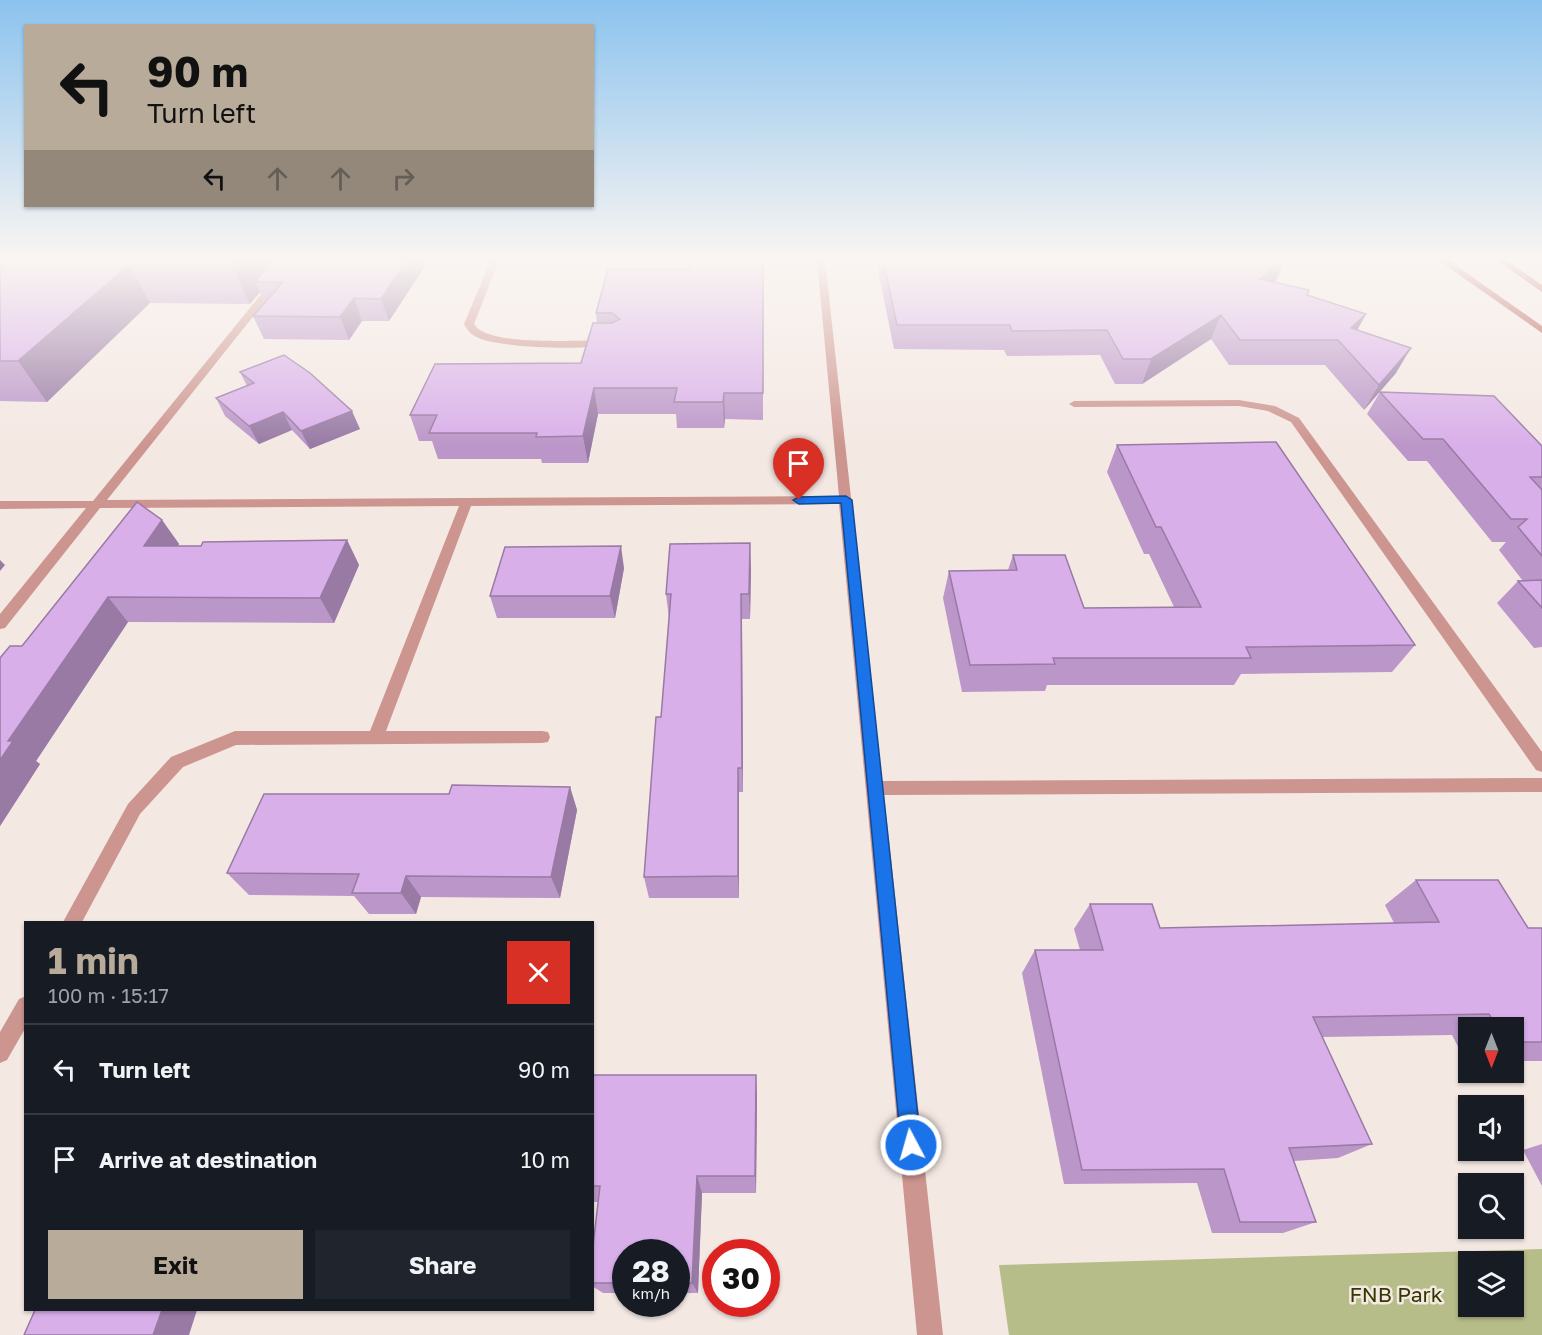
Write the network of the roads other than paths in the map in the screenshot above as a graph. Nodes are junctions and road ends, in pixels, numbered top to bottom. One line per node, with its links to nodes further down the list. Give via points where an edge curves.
1 (244, 322): 9 (street)
2 (469, 322): 4 (street, via 475,333 490,339)
3 (827, 322): 6 (street)
4 (616, 343)
5 (1074, 404): 13 (street, via 1239,403 1271,408 1295,420)
6 (846, 500): 7 (street); 15 (street)
7 (466, 503): 9 (street); 11 (street)
8 (0, 505): 9 (street)
9 (98, 505): 10 (street)
10 (0, 624)
11 (376, 736): 12 (street); 16 (street, via 235,738 177,762 134,809)
12 (542, 737)
13 (1542, 765)
14 (1542, 785): 15 (street)
15 (875, 788): 19 (street)
16 (73, 921)
17 (24, 1010): 18 (street)
18 (0, 1053)
19 (930, 1335)

